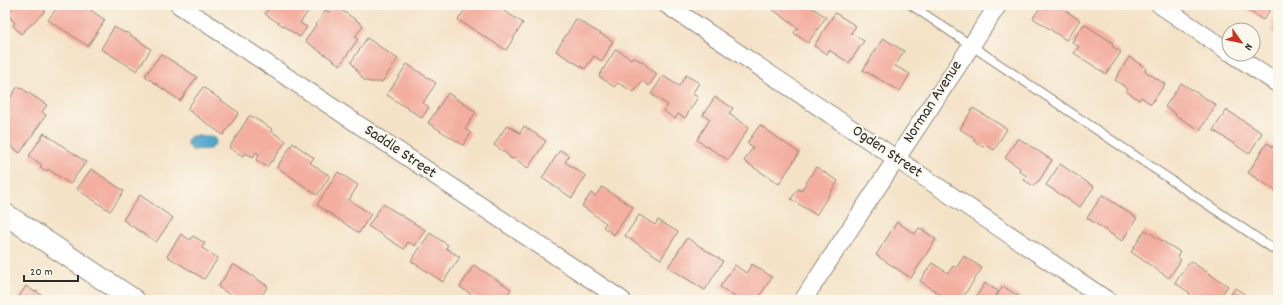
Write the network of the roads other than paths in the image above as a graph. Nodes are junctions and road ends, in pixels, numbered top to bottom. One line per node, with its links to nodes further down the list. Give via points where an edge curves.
1 (179, 5): 14 (street, Saddle Street)
2 (667, 5): 10 (street, Ogden Street)
3 (911, 5): 6 (lane)
4 (998, 5): 6 (street, Norman Avenue)
5 (1160, 5): 7 (street)
6 (971, 45): 10 (street, Norman Avenue); 12 (lane)
7 (1221, 47)
8 (1245, 62): 9 (street)
9 (1278, 84)
10 (896, 158): 15 (street, Norman Avenue); 16 (street, Ogden Street)
11 (5, 214): 13 (street)
12 (1278, 252)
13 (134, 300)
14 (622, 300)
15 (803, 300)
16 (1107, 300)

